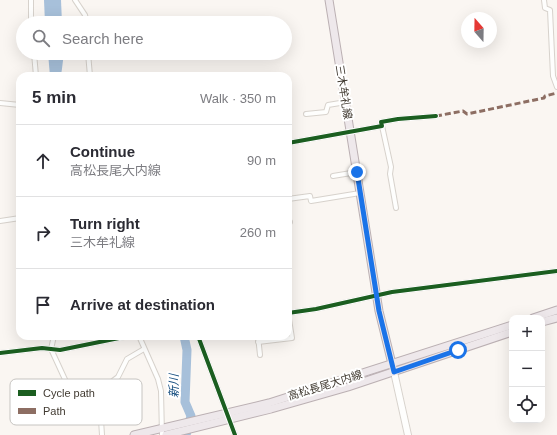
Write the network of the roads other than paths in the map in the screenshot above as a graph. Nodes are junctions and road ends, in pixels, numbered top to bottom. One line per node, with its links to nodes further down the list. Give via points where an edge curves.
1 (32, 0): 5 (street)
2 (75, 0): 6 (street)
3 (329, 0): 12 (main road, 三木牟礼線)
4 (544, 0): 11 (street, via 545,8 550,10 553,76)
5 (31, 16)
6 (85, 16)
7 (35, 60): 9 (street)
8 (89, 60): 10 (street)
9 (36, 72)
10 (90, 72)
11 (557, 87)
12 (346, 102): 15 (street, via 328,105 326,112); 18 (main road, 三木牟礼線)
13 (0, 103): 14 (street)
14 (16, 105)
15 (306, 114)
16 (436, 116): 17 (street, via 381,122)
17 (382, 126): 18 (street); 24 (street)
18 (350, 131): 19 (street); 20 (main road, 三木牟礼線)
19 (292, 142)
20 (357, 172): 21 (street); 22 (main road, 三木牟礼線)
21 (333, 176)
22 (360, 193): 23 (street, via 311,201 310,196); 28 (main road, 三木牟礼線)
23 (292, 198)
24 (396, 208)
25 (16, 219): 26 (street)
26 (0, 221)
27 (557, 271): 28 (street)
28 (376, 295): 30 (street); 46 (main road, 三木牟礼線)
29 (557, 310): 31 (main road)
30 (292, 312)
31 (542, 315)
32 (557, 318): 33 (main road)
33 (545, 321)
34 (509, 326): 46 (main road, 高松長尾大内線)
35 (509, 333): 47 (main road, 高松長尾大内線)
36 (53, 340): 42 (street)
37 (113, 340): 42 (street, via 90,346)
38 (141, 340): 43 (street)
39 (200, 340): 50 (street)
40 (275, 340): 41 (street)
41 (258, 342): 45 (street)
42 (51, 349): 44 (street); 48 (street)
43 (144, 349): 49 (street, via 127,359); 52 (street, via 161,391)
44 (0, 353)
45 (260, 355)
46 (392, 364): 47 (main road, 三木牟礼線); 50 (main road, 高松長尾大内線)
47 (394, 372): 50 (main road, 高松長尾大内線, via 348,387); 56 (street)
48 (65, 379)
49 (115, 379)
50 (229, 416): 52 (main road, 高松長尾大内線); 55 (street)
51 (101, 425): 53 (street)
52 (163, 433): 54 (main road, 高松長尾大内線)
53 (102, 435)
54 (134, 435)
55 (235, 435)
56 (408, 435)

